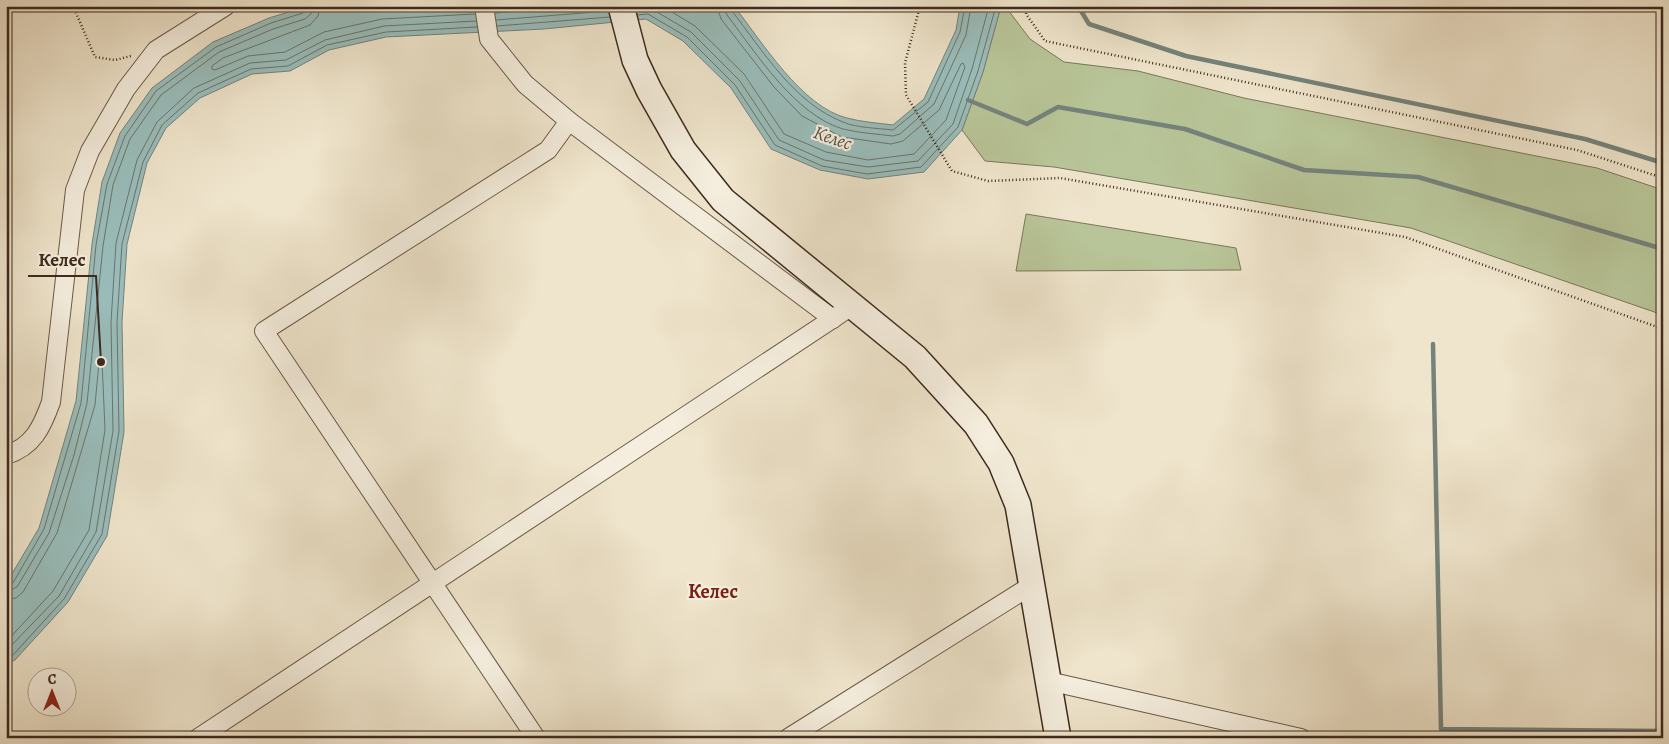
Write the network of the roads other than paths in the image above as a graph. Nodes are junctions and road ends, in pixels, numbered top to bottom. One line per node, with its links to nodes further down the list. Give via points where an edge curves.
1 (226, 6): 8 (street, via 156,50 126,88 90,151 75,190 51,402 41,429 19,451)
2 (484, 6): 4 (street, via 489,39 525,84)
3 (621, 6): 5 (main road, via 635,60 682,150)
4 (569, 121): 6 (street); 9 (street, via 548,150 264,331)
5 (734, 209): 6 (street); 7 (main road)
6 (714, 230): 7 (street)
7 (843, 312): 9 (street); 10 (main road, via 915,357 976,424 1001,463 1018,505)
8 (6, 455)
9 (433, 583): 12 (street); 13 (street)
10 (1032, 585): 11 (main road); 14 (street)
11 (1048, 681): 15 (main road); 16 (street)
12 (198, 738)
13 (536, 738)
14 (788, 738)
15 (1058, 738)
16 (1301, 738)

